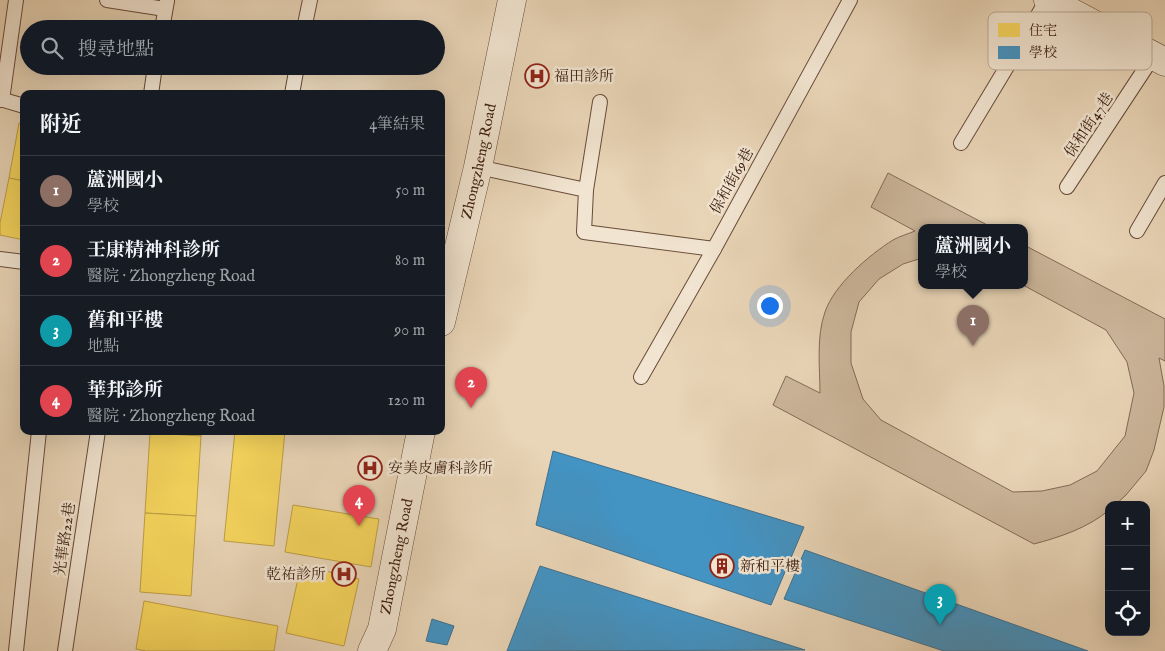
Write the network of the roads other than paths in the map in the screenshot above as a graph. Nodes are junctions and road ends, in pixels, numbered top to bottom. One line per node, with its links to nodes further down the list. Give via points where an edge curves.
1 (16, 0): 18 (lane)
2 (107, 0): 7 (lane)
3 (310, 0): 11 (lane)
4 (512, 0): 22 (street, Zhongzheng Road)
5 (850, 0): 27 (lane, 保和街69巷)
6 (1048, 0): 8 (lane); 9 (street)
7 (166, 4): 10 (lane)
8 (1041, 12)
9 (1071, 12)
10 (163, 20)
11 (306, 20)
12 (1160, 59): 24 (lane, 保和街47巷)
13 (1005, 70): 21 (lane)
14 (154, 75): 16 (lane)
15 (295, 75): 17 (lane)
16 (152, 90)
17 (293, 90)
18 (1, 100): 20 (lane)
19 (600, 102): 25 (lane)
20 (20, 105)
21 (961, 143)
22 (478, 167): 25 (lane); 30 (street, Zhongzheng Road)
23 (1165, 183): 26 (lane)
24 (1067, 187)
25 (586, 190): 27 (lane, via 584,232)
26 (1137, 231)
27 (714, 249): 31 (lane, 保和街69巷)
28 (0, 258): 29 (lane)
29 (20, 261)
30 (445, 305)
31 (640, 377)
32 (39, 435): 35 (lane)
33 (97, 435): 36 (lane, 光華路22巷)
34 (419, 435): 37 (street, Zhongzheng Road, via 382,628)
35 (16, 651)
36 (65, 651)
37 (372, 651)

